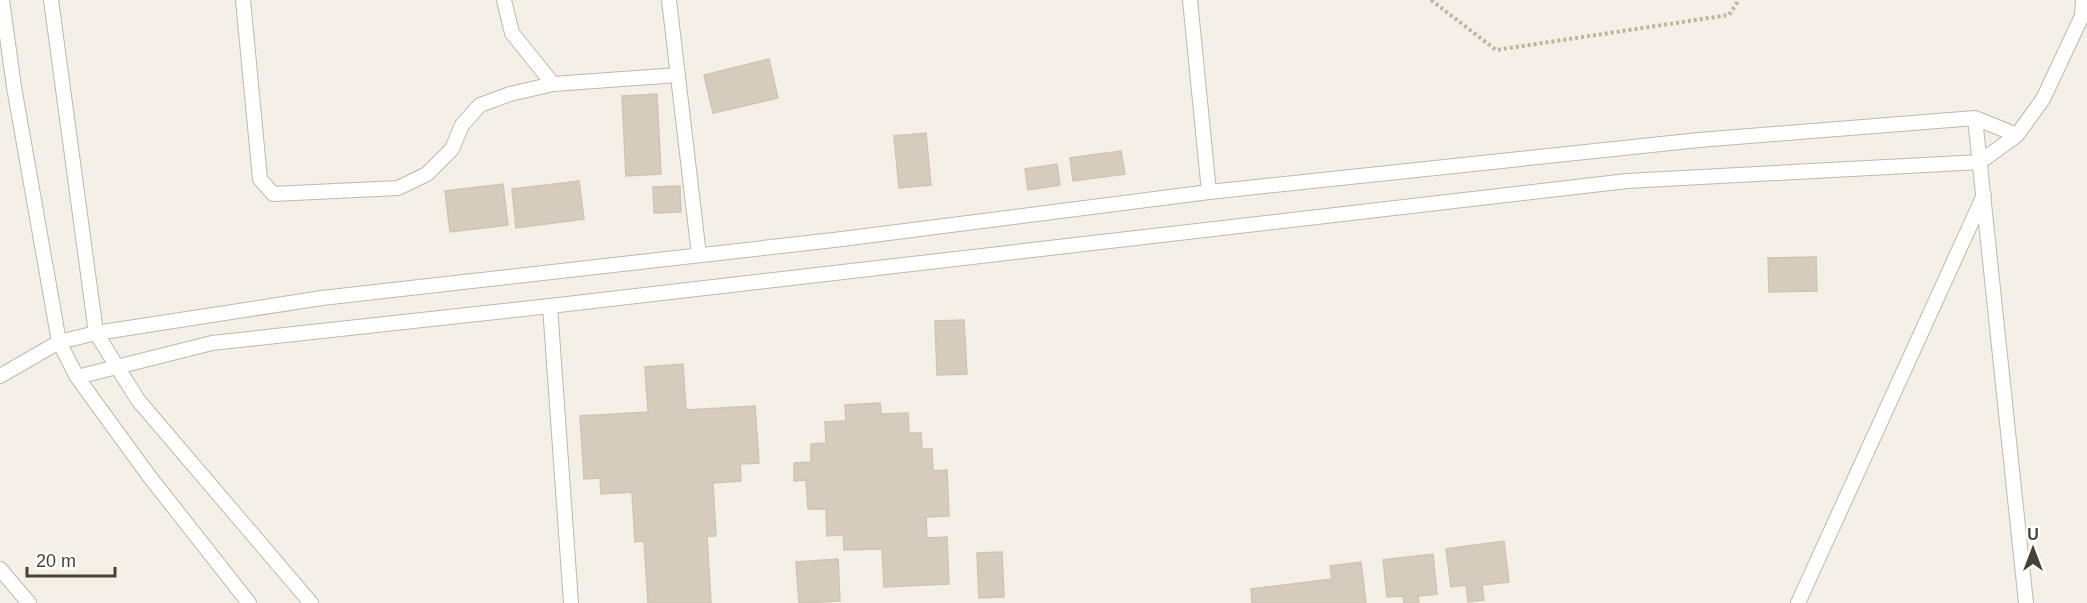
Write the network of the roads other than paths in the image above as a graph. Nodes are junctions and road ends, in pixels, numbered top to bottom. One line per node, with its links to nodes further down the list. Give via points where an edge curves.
1 (2, 0): 18 (lane)
2 (51, 0): 17 (lane)
3 (243, 0): 9 (lane, via 260,178 273,194 398,188 427,174 452,149 462,125 480,105)
4 (504, 0): 9 (lane, via 512,33)
5 (669, 0): 8 (lane)
6 (1190, 0): 13 (lane)
7 (2083, 0): 11 (lane, via 2082,16 2043,99)
8 (678, 75): 9 (lane); 15 (lane)
9 (553, 84)
10 (1975, 118): 11 (lane); 12 (lane); 13 (lane, via 1699,140)
11 (2017, 135): 12 (lane)
12 (1980, 162): 14 (lane); 16 (lane, via 1627,181)
13 (1209, 192): 15 (lane)
14 (1984, 195): 27 (lane); 28 (lane)
15 (699, 255): 17 (lane, via 322,298)
16 (550, 306): 19 (lane, via 212,343); 26 (lane)
17 (96, 333): 18 (lane); 19 (lane)
18 (59, 342): 20 (lane); 21 (lane)
19 (116, 367): 21 (lane); 25 (lane, via 138,400)
20 (0, 376)
21 (77, 377): 24 (lane)
22 (0, 569): 23 (lane)
23 (29, 603)
24 (249, 603)
25 (311, 603)
26 (571, 603)
27 (1798, 603)
28 (2026, 603)

